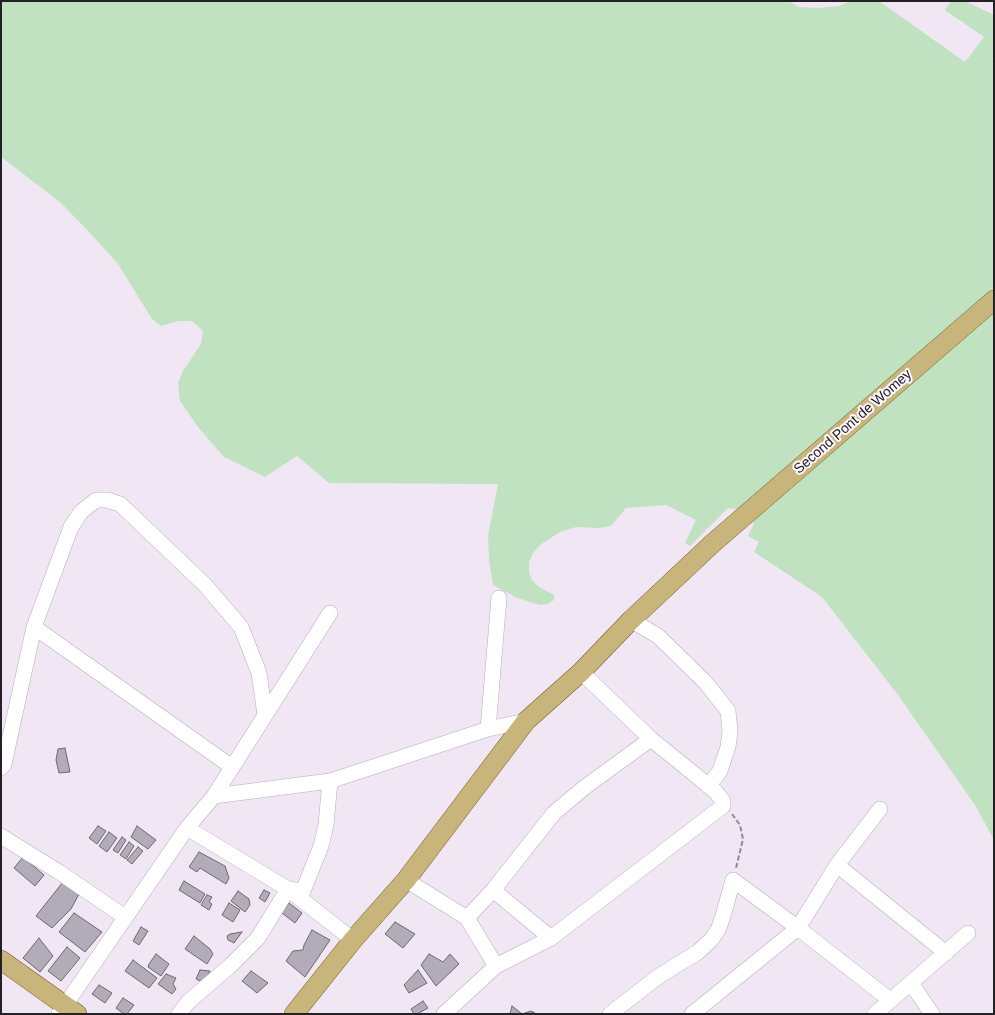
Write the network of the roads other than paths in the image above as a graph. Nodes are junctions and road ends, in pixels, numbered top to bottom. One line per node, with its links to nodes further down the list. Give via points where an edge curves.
1 (994, 300): 4 (main road, Second Pont de Womey, via 713,543)
2 (499, 598): 9 (street)
3 (330, 613): 7 (street)
4 (631, 620): 6 (main road, Second Pont de Womey); 14 (street, via 658,636 706,683 728,711 728,747 720,771)
5 (34, 627): 7 (street, via 71,527 81,512 96,500 120,504 205,585 241,627 259,673); 11 (street); 12 (street)
6 (581, 672): 8 (main road, Second Pont de Womey); 10 (street)
7 (265, 714): 11 (street)
8 (526, 721): 9 (street); 20 (main road, Second Pont de Womey)
9 (488, 729): 13 (street)
10 (651, 739): 14 (street); 22 (street, via 554,813)
11 (232, 766): 15 (street)
12 (1, 768)
13 (330, 781): 15 (street); 21 (street, via 322,846 303,891)
14 (708, 786): 27 (street, via 723,801 723,806)
15 (214, 796): 17 (street)
16 (880, 809): 19 (street)
17 (187, 828): 21 (street); 23 (street)
18 (1, 836): 23 (street)
19 (837, 865): 25 (street); 29 (street)
20 (406, 880): 24 (street); 28 (main road, Second Pont de Womey)
21 (288, 888): 28 (street); 35 (street, via 258,938)
22 (493, 890): 24 (street); 27 (street)
23 (125, 918): 34 (street)
24 (467, 918): 31 (street)
25 (798, 928): 33 (street); 38 (street, via 733,880 720,923 711,940); 39 (street)
26 (968, 933): 29 (street)
27 (551, 938): 31 (street)
28 (353, 940): 36 (main road, Second Pont de Womey)
29 (946, 953): 32 (street)
30 (1, 960): 34 (main road)
31 (496, 966): 37 (street)
32 (911, 983): 33 (street); 41 (street)
33 (890, 1000): 40 (street)
34 (67, 1011)
35 (179, 1014)
36 (294, 1014)
37 (444, 1014)
38 (610, 1014)
39 (692, 1014)
40 (875, 1014)
41 (932, 1014)

